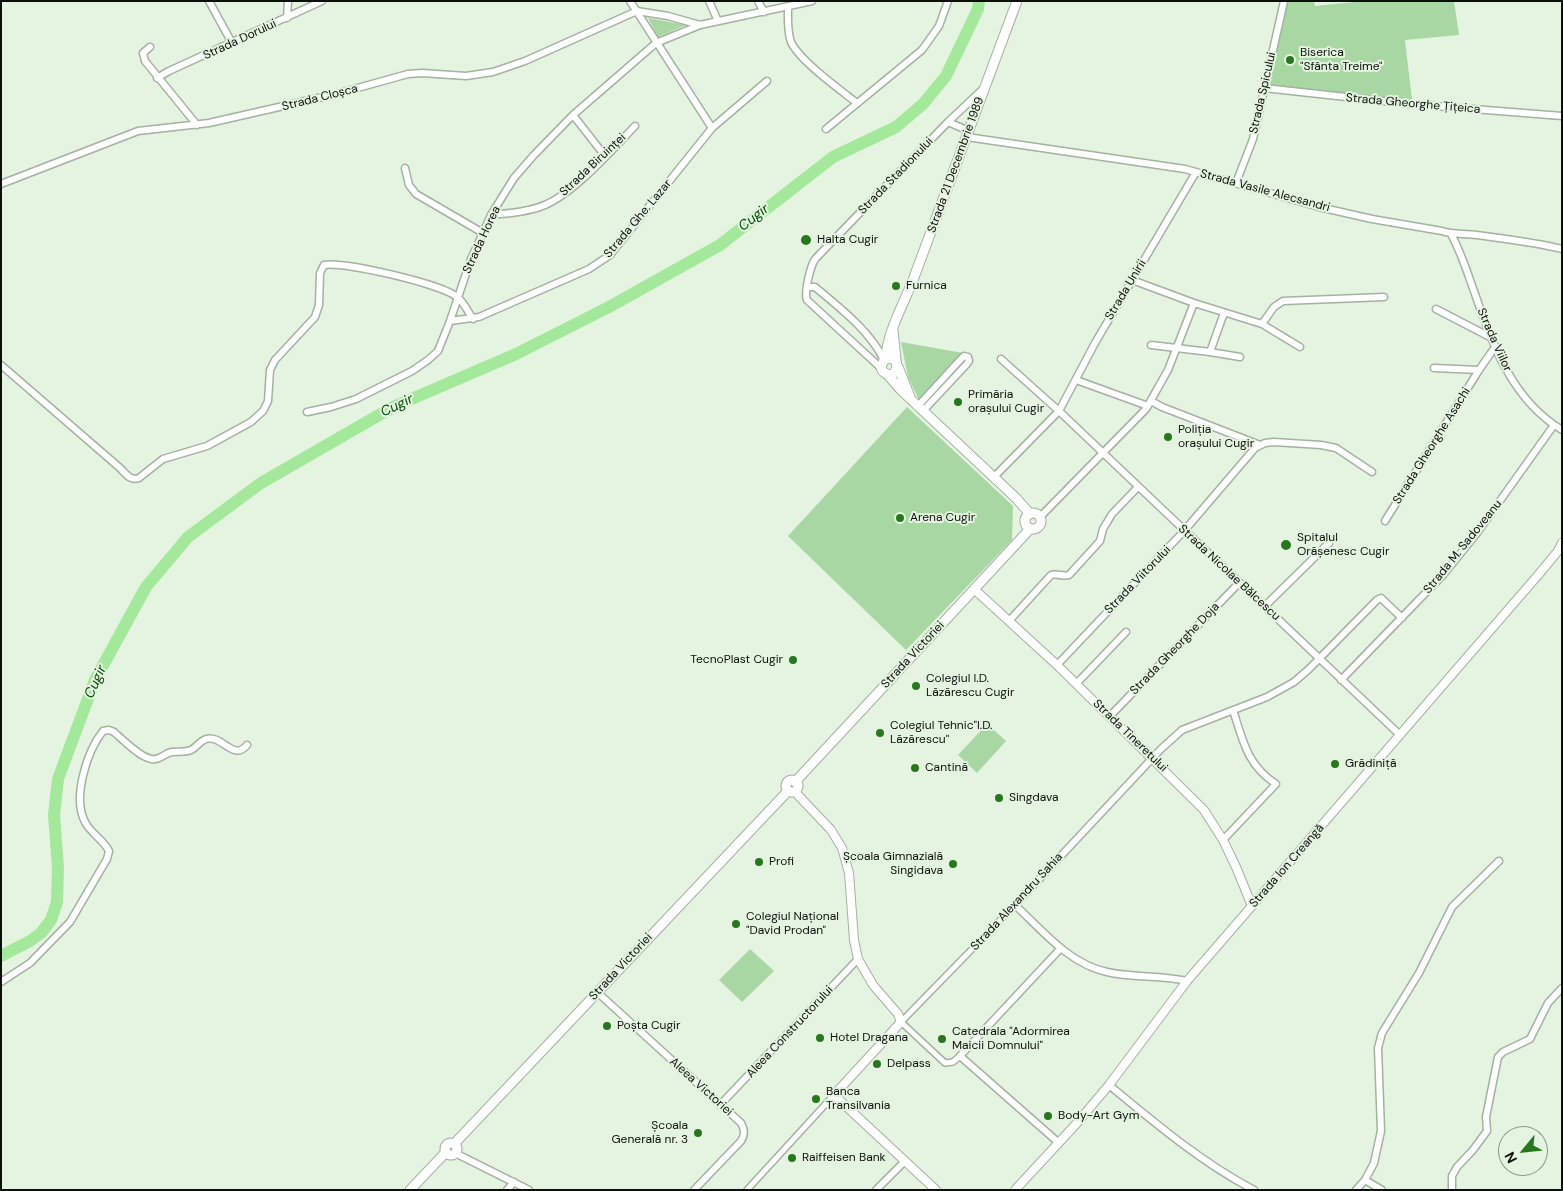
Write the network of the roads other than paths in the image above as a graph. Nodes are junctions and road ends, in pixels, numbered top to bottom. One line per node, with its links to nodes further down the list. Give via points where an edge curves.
1 (209, 1): 17 (street)
2 (288, 1): 14 (street)
3 (322, 1): 14 (street, Strada Dorului)
4 (709, 1): 15 (street)
5 (758, 1): 13 (street)
6 (812, 1): 11 (street, Strada Horea)
7 (948, 1): 24 (street, via 939,26 922,50)
8 (1017, 1): 22 (main road, Strada 21 Decembrie 1989)
9 (1284, 1): 23 (street, Strada Spicului)
10 (631, 2): 12 (street)
11 (788, 7): 13 (street, Strada Horea); 24 (street, via 789,35 794,47)
12 (637, 11): 16 (street); 18 (street); 28 (street, Strada Cloșca, via 493,72 466,76 408,74 336,94)
13 (764, 12): 15 (street, Strada Horea)
14 (287, 18): 17 (street, Strada Dorului)
15 (718, 21): 16 (street, Strada Horea)
16 (700, 25): 18 (street, Strada Horea)
17 (232, 43): 20 (street, Strada Dorului)
18 (656, 43): 25 (street, Strada Horea); 30 (street)
19 (150, 47): 20 (street, via 143,52 144,57)
20 (157, 78): 28 (street)
21 (767, 81): 30 (street, Strada Ghe. Lazar)
22 (984, 88): 27 (street, Strada Stadionului); 32 (main road, Strada 21 Decembrie 1989)
23 (1264, 88): 26 (street, Strada Gheorghe Țițeica); 36 (street, Strada Spicului, via 1253,139)
24 (857, 103): 31 (street)
25 (572, 115): 33 (street); 38 (street, Strada Horea, via 518,173)
26 (1562, 116)
27 (948, 122): 32 (street); 43 (street, Strada Stadionului, via 816,258 810,269)
28 (197, 125): 37 (street, Strada Cloșca, via 138,131)
29 (635, 126): 33 (street, Strada Biruinței)
30 (712, 128): 49 (street, Strada Ghe. Lazar, via 605,260)
31 (826, 129)
32 (968, 134): 35 (street, Strada Vasile Alecsandri); 52 (main road, Strada 21 Decembrie 1989)
33 (605, 156): 38 (street, Strada Biruinței, via 572,187 546,204 524,211)
34 (405, 168): 39 (street, via 409,185 416,194)
35 (1196, 172): 36 (street, Strada Vasile Alecsandri); 42 (street, Strada Unirii)
36 (1236, 183): 40 (street, Strada Vasile Alecsandri, via 1319,207)
37 (1, 184)
38 (491, 215): 39 (street, Strada Horea)
39 (482, 233): 44 (street, Strada Horea)
40 (1451, 234): 41 (street, Strada Vasile Alecsandri); 53 (street, Strada Viilor)
41 (1562, 249)
42 (1132, 280): 46 (street); 66 (street, Strada Unirii)
43 (808, 287): 63 (street, via 815,286 864,331 877,345); 63 (street, via 805,290 807,300)
44 (457, 297): 49 (street); 50 (street, Strada Horea); 62 (street, via 438,288 384,273 336,264 324,265 320,272 319,305 315,317 270,370 268,401 259,415 207,446 163,458 134,480)
45 (1384, 297): 51 (street, via 1283,301 1274,307)
46 (1194, 303): 48 (street); 57 (street)
47 (1436, 309): 53 (street)
48 (1224, 313): 51 (street); 58 (street)
49 (473, 319): 50 (street, Strada Ghe. Lazar)
50 (450, 321): 70 (street, Strada Horea, via 438,351 412,371 356,399)
51 (1262, 324): 55 (street)
52 (893, 329): 61 (main road, Strada 21 Decembrie 1989); 63 (main road, Strada 21 Decembrie 1989, via 886,349)
53 (1490, 337): 56 (street, Strada Viilor)
54 (1151, 345): 57 (street)
55 (1300, 347)
56 (1495, 347): 65 (street, Strada Gheorghe Asachi); 71 (street, Strada Viilor, via 1524,398)
57 (1177, 349): 58 (street); 67 (street)
58 (1210, 352): 59 (street)
59 (1240, 357)
60 (1001, 359): 69 (street, Strada Nicolae Bălcescu)
61 (897, 364): 63 (main road, via 890,358); 63 (main road, via 894,374); 68 (main road)
62 (1, 366)
63 (885, 366): 68 (main road)
64 (1434, 368): 65 (street, Strada Gheorghe Asachi)
65 (1479, 370): 80 (street, Strada Gheorghe Asachi)
66 (1076, 380): 67 (street); 69 (street, Strada Unirii)
67 (1150, 403): 73 (street); 74 (street)
68 (917, 405): 68 (street, via 964,356 968,357 966,365); 76 (main road)
69 (1059, 411): 74 (street, Strada Nicolae Bălcescu); 76 (street, Strada Unirii)
70 (307, 412)
71 (1554, 425): 72 (street, Strada Viilor); 88 (street, Strada M. Sadoveanu, via 1453,563)
72 (1562, 430)
73 (1258, 446): 75 (street, via 1274,442 1336,448); 82 (street, Strada Viitorului)
74 (1103, 454): 77 (street, Strada Nicolae Bălcescu); 79 (street)
75 (1372, 472)
76 (994, 477): 78 (main road)
77 (1138, 487): 82 (street, Strada Nicolae Bălcescu); 89 (street, via 1112,514 1100,541 1069,574 1051,575)
78 (1030, 514): 79 (main road); 81 (main road, via 1025,520)
79 (1040, 517): 81 (main road, via 1039,527)
80 (1385, 521)
81 (1030, 529): 86 (main road, Strada Victoriei)
82 (1184, 531): 85 (street, Strada Nicolae Bălcescu); 92 (street, Strada Viitorului)
83 (1328, 542): 87 (street)
84 (1562, 543): 97 (street, Strada Ion Creangă)
85 (1240, 583): 87 (street, Strada Nicolae Bălcescu); 96 (street, Strada Gheorghe Doja)
86 (975, 590): 89 (street, Strada Tineretului); 100 (main road, Strada Victoriei, via 795,782 788,782 786,787)
87 (1264, 606): 91 (street, Strada Nicolae Bălcescu)
88 (1402, 618): 91 (street, Strada Alexandru Sahia, via 1381,598); 93 (street, Strada M. Sadoveanu)
89 (1009, 621): 92 (street, Strada Tineretului)
90 (1126, 632): 94 (street)
91 (1319, 659): 93 (street, Strada Nicolae Bălcescu); 95 (street, Strada Alexandru Sahia, via 1286,688)
92 (1057, 665): 94 (street, Strada Tineretului)
93 (1340, 680): 97 (street, Strada Nicolae Bălcescu)
94 (1076, 684): 96 (street, Strada Tineretului)
95 (1233, 710): 99 (street, Strada Alexandru Sahia, via 1182,730); 101 (street, via 1249,757 1259,772 1276,784)
96 (1110, 716): 99 (street, Strada Tineretului)
97 (1400, 735): 104 (street, Strada Ion Creangă)
98 (247, 745): 107 (street, via 236,751 212,738 189,751 174,752 153,760 114,732 103,731 90,757 80,800 83,820 105,842 109,851 107,859 70,922 30,963)
99 (1153, 758): 101 (street, Strada Tineretului, via 1204,810); 103 (street, Strada Alexandru Sahia)
100 (791, 791): 106 (street, via 831,830 842,848 849,874); 110 (main road, Strada Victoriei)
101 (1223, 840): 104 (street, Strada Tineretului)
102 (1499, 861): 119 (street, via 1452,907 1419,973 1382,1033 1378,1048 1381,1131 1374,1163)
103 (1015, 905): 105 (street); 111 (street, Strada Alexandru Sahia)
104 (1252, 906): 108 (street, Strada Ion Creangă)
105 (1061, 948): 108 (street, via 1088,966 1107,972 1164,976); 112 (street)
106 (858, 959): 111 (street, via 873,986 898,1014); 115 (street, Aleea Constructorului)
107 (1, 982)
108 (1187, 982): 113 (street, Strada Ion Creangă)
109 (1562, 988): 132 (street, via 1548,1003 1530,1039 1498,1057 1486,1131 1457,1167 1452,1176)
110 (597, 992): 115 (street, Aleea Victoriei); 117 (main road, Strada Victoriei)
111 (901, 1022): 112 (street, via 945,1063); 114 (street, Strada Alexandru Sahia)
112 (960, 1056): 116 (street)
113 (1109, 1085): 116 (street, Strada Ion Creangă); 129 (street, via 1178,1141 1223,1173)
114 (834, 1095): 118 (street); 125 (street, Strada Alexandru Sahia)
115 (720, 1105): 124 (street, Aleea Victoriei, via 741,1124 744,1136)
116 (1059, 1143): 128 (street, Strada Ion Creangă)
117 (452, 1150): 120 (street); 121 (main road, Strada Victoriei)
118 (905, 1161): 126 (street); 127 (street)
119 (1365, 1180): 130 (street); 131 (street)
120 (514, 1182): 122 (street); 123 (street)
121 (410, 1190)
122 (507, 1190)
123 (529, 1190)
124 (694, 1190)
125 (747, 1190)
126 (876, 1190)
127 (936, 1190)
128 (1015, 1190)
129 (1254, 1190)
130 (1356, 1190)
131 (1382, 1190)
132 (1452, 1190)

